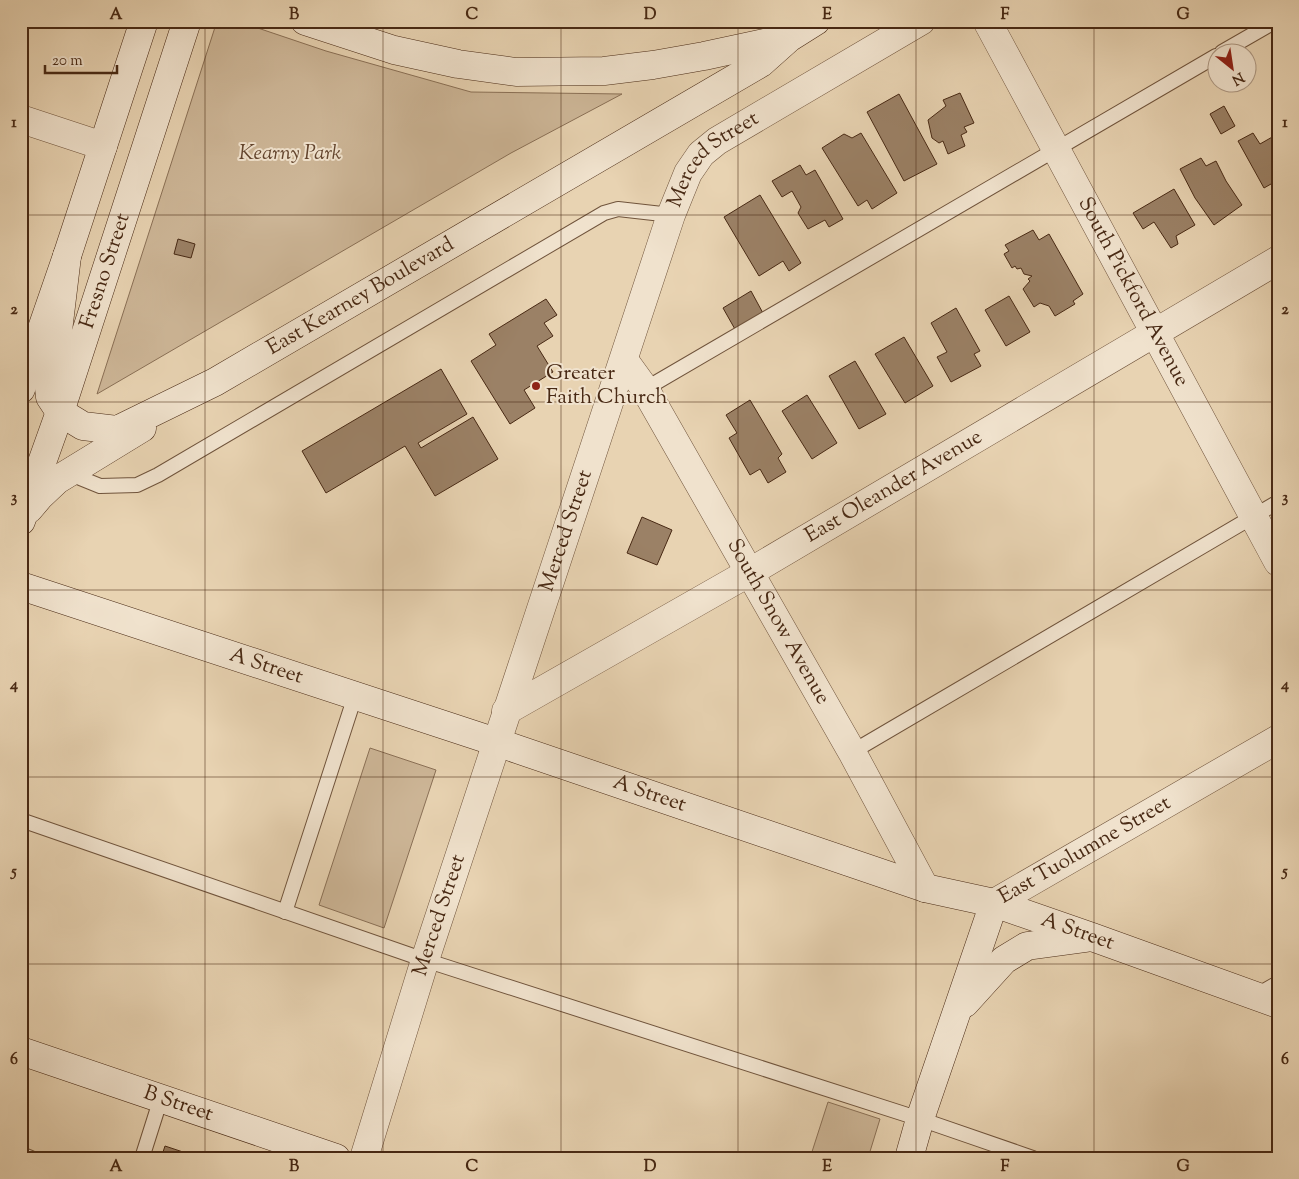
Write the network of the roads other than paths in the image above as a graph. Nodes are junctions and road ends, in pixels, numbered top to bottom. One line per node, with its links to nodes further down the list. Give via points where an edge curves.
1 (144, 21): 12 (street, Fresno Street)
2 (187, 21): 23 (street, Fresno Street)
3 (304, 21): 8 (street, East Kearney Boulevard, via 394,50 516,72 604,71 653,65)
4 (816, 21): 8 (street, East Kearney Boulevard)
5 (920, 21): 14 (street, Merced Street, via 701,154 688,173)
6 (987, 21): 13 (street, South Pickford Avenue)
7 (1276, 21): 9 (lane)
8 (789, 38): 20 (street, East Kearney Boulevard, via 761,63)
9 (1239, 42)
10 (1206, 62): 13 (lane)
11 (21, 119): 12 (street)
12 (102, 146): 15 (street, Fresno Street)
13 (1056, 149): 17 (street, South Pickford Avenue); 22 (lane)
14 (672, 215): 19 (street, Merced Street); 24 (lane, via 618,209 604,213 138,485 100,486)
15 (67, 256): 18 (street, Fresno Street); 23 (street, via 55,356 48,378 50,397)
16 (1278, 260): 17 (street, East Oleander Avenue)
17 (1154, 332): 26 (street, South Pickford Avenue); 29 (street, East Oleander Avenue)
18 (26, 356): 21 (street, Fresno Street)
19 (624, 360): 22 (street, South Snow Avenue); 32 (street, Merced Street)
20 (215, 382): 23 (street, East Kearney Boulevard, via 116,430 83,426); 24 (street)
21 (21, 389)
22 (645, 389): 29 (street, South Snow Avenue)
23 (60, 412): 27 (street, Fresno Street)
24 (68, 473): 27 (street, via 40,496)
25 (1278, 502): 26 (lane)
26 (1253, 516): 28 (street, South Pickford Avenue); 35 (lane)
27 (22, 518)
28 (1278, 562)
29 (750, 572): 32 (street, East Oleander Avenue); 35 (street, South Snow Avenue)
30 (21, 586): 31 (street, A Street)
31 (355, 696): 34 (street, A Street); 39 (lane)
32 (506, 711): 34 (street, Merced Street)
33 (1278, 739): 38 (street, East Tuolumne Street)
34 (496, 742): 37 (street, A Street); 41 (street, Merced Street)
35 (852, 752): 37 (street, South Snow Avenue)
36 (21, 820): 39 (lane)
37 (926, 888): 38 (street, A Street)
38 (994, 903): 40 (street, A Street); 43 (street, East Tuolumne Street)
39 (284, 912): 41 (lane)
40 (1092, 937): 42 (street, A Street); 43 (street, via 1027,946 1004,960)
41 (425, 960): 46 (lane); 51 (street, Merced Street)
42 (1270, 994)
43 (957, 1011): 46 (street, East Tuolumne Street)
44 (21, 1051): 45 (street, B Street)
45 (161, 1098): 49 (lane); 50 (street, B Street)
46 (920, 1119): 52 (street, East Tuolumne Street); 53 (lane)
47 (21, 1154): 48 (lane)
48 (32, 1158)
49 (142, 1158)
50 (336, 1158)
51 (364, 1158)
52 (909, 1158)
53 (1033, 1158)

